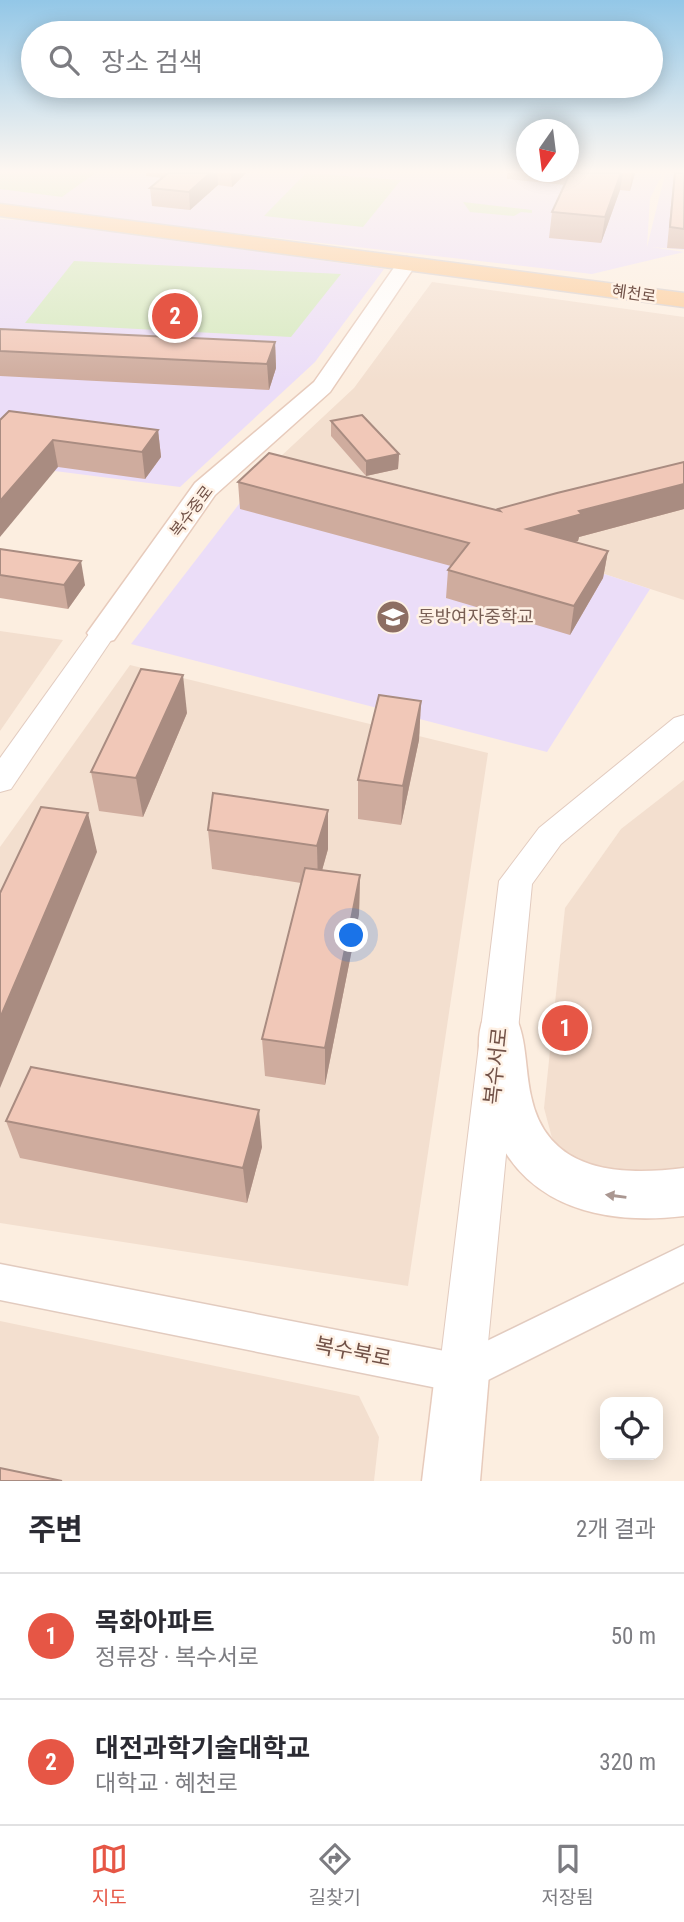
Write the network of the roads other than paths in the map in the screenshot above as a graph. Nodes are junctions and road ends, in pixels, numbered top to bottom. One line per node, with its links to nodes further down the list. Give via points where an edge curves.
1 (247, 242): 2 (main road, 혜천로)
2 (407, 263): 3 (main road, 혜천로); 4 (main road, 복수중로, via 322,387 205,489)
3 (684, 300)
4 (103, 633): 6 (street, 복수중로)
5 (684, 725): 8 (street, 복수서로, via 551,836 516,881)
6 (10, 753): 7 (street, 복수중로)
7 (0, 781)
8 (500, 1030): 9 (main road, one-way to 8, via 633,1198 589,1192 560,1176 530,1150 513,1116); 12 (street, 복수서로)
9 (684, 1192)
10 (684, 1263): 12 (street)
11 (0, 1282): 12 (street, 복수북로)
12 (462, 1374): 13 (main road, 복수서로)
13 (451, 1481)

